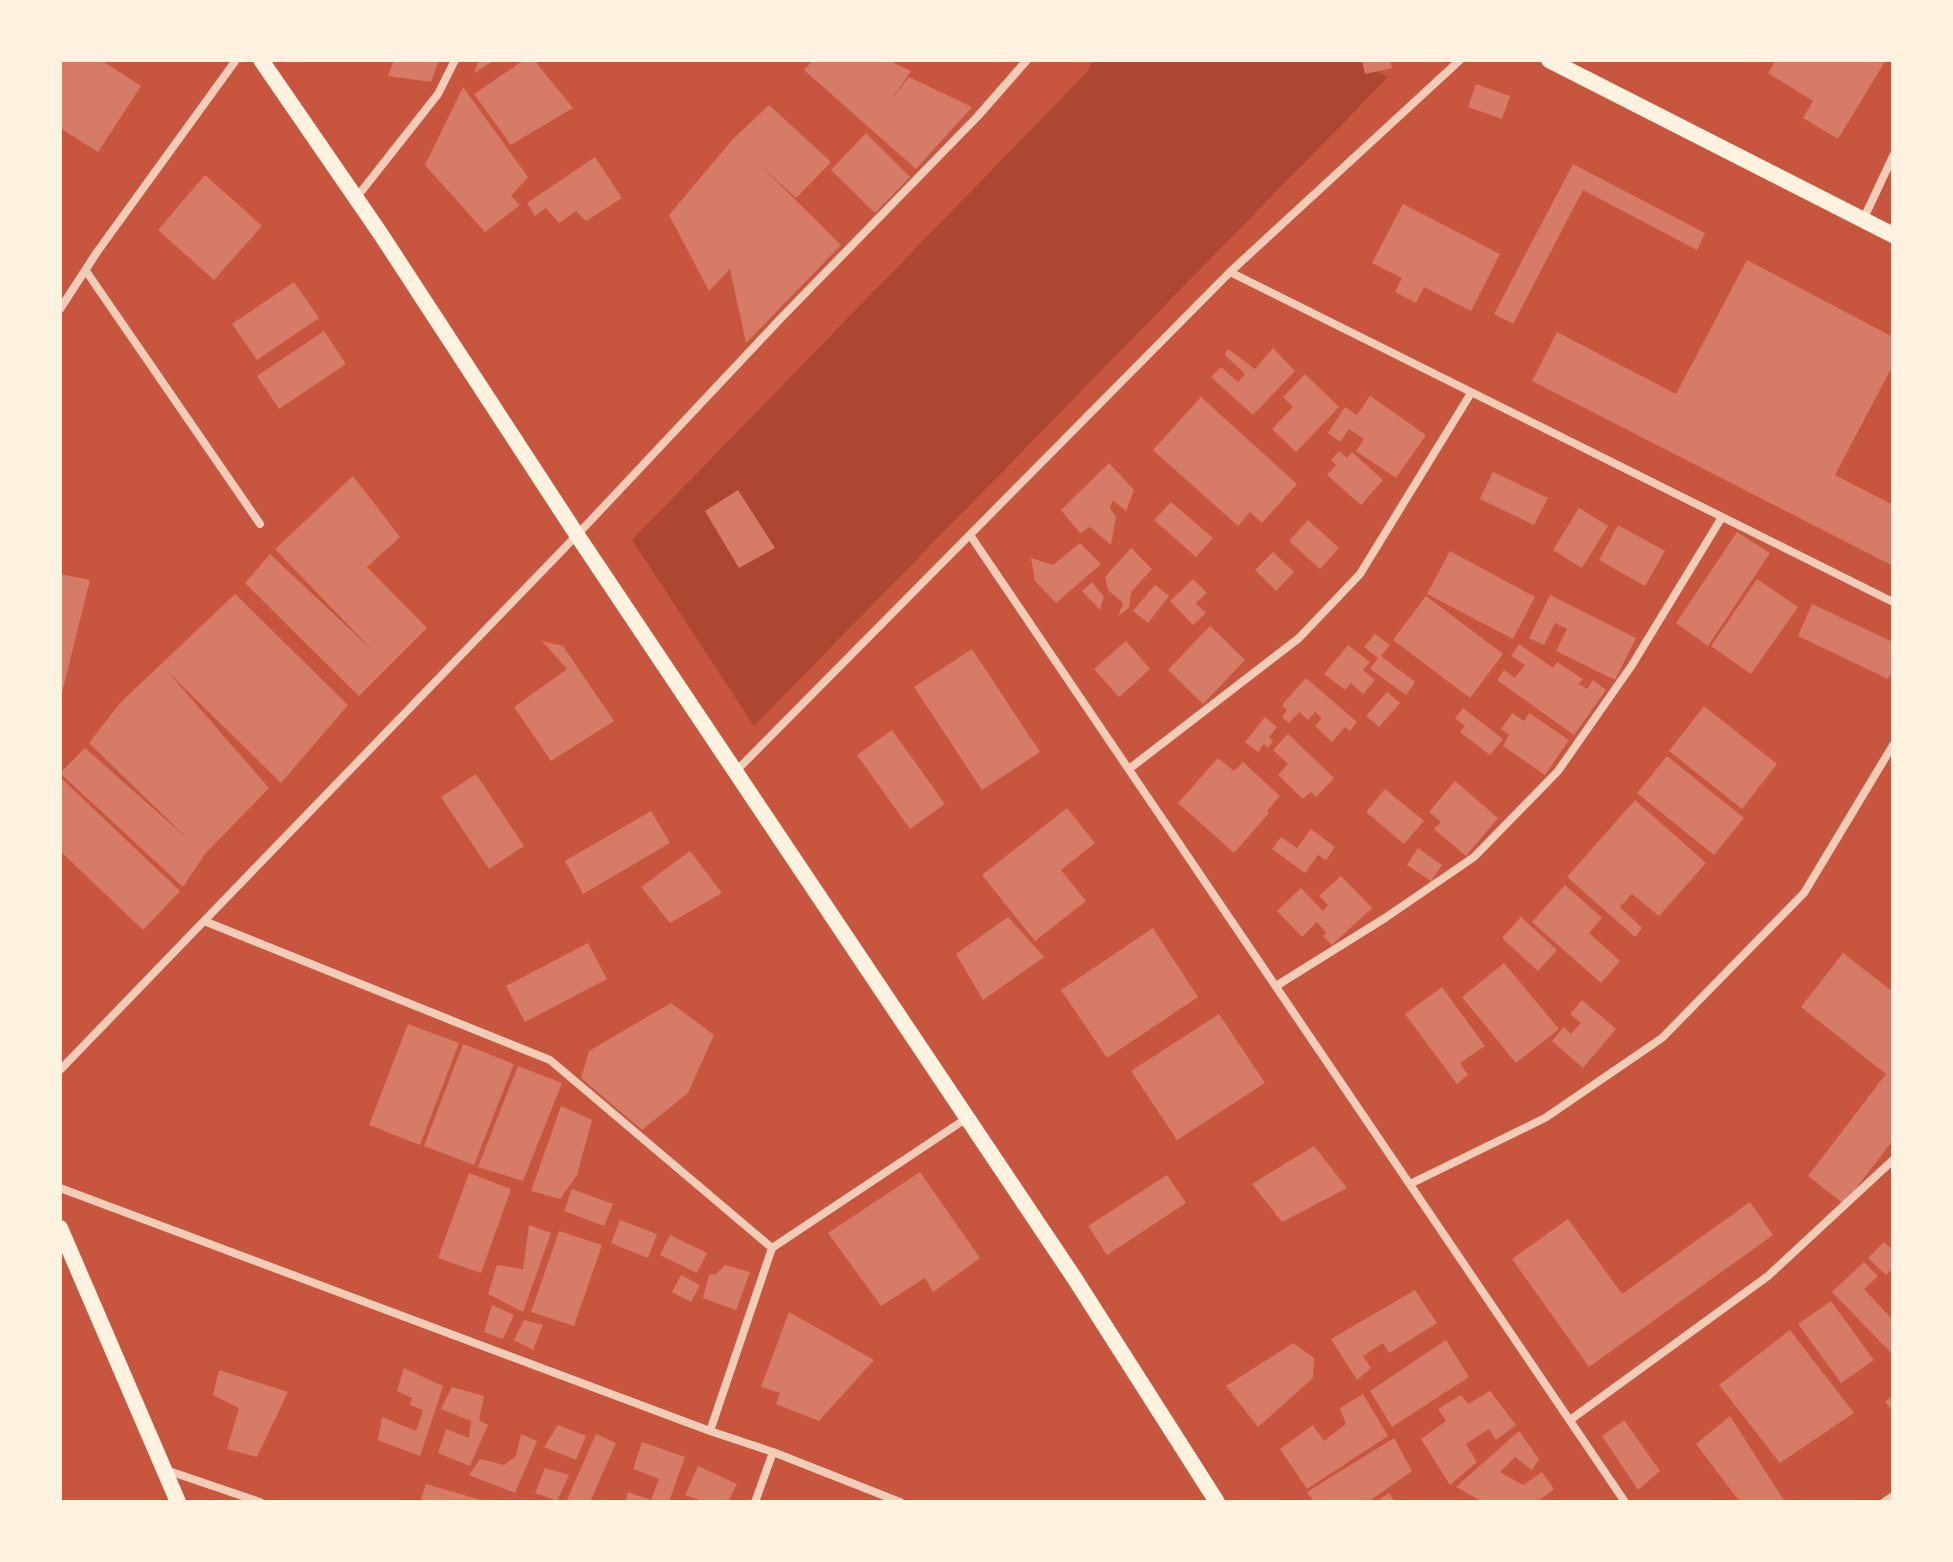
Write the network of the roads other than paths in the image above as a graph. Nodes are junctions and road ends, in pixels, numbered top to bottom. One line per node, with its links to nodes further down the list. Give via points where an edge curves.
1 (236, 60): 11 (street)
2 (261, 60): 8 (main road)
3 (455, 60): 8 (street, via 438,94)
4 (1027, 60): 17 (street)
5 (1460, 60): 12 (street)
6 (1549, 60): 9 (main road)
7 (1893, 156): 9 (street)
8 (356, 198): 17 (main road)
9 (1863, 220): 10 (main road)
10 (1893, 235)
11 (86, 271): 13 (street); 16 (street)
12 (1230, 272): 14 (street); 18 (street)
13 (60, 309)
14 (1471, 393): 15 (street); 21 (street, via 1360,574 1299,638)
15 (1722, 517): 19 (street); 24 (street, via 1632,665 1558,771 1474,857)
16 (260, 524)
17 (577, 535): 22 (main road); 23 (street)
18 (970, 535): 21 (street); 22 (street)
19 (1893, 602)
20 (1893, 745): 28 (street, via 1804,893 1662,1038 1545,1118)
21 (1129, 769): 24 (street)
22 (735, 771): 26 (main road)
23 (204, 921): 25 (street); 31 (street, via 550,1060)
24 (1276, 986): 28 (street)
25 (60, 1070)
26 (967, 1118): 31 (street); 41 (main road)
27 (1893, 1160): 32 (street, via 1768,1276)
28 (1410, 1184): 32 (street)
29 (60, 1188): 33 (street)
30 (60, 1228): 35 (main road)
31 (772, 1248): 33 (street)
32 (1570, 1420): 42 (street)
33 (710, 1431): 34 (street)
34 (773, 1452): 39 (street); 40 (street)
35 (165, 1470): 37 (main road); 38 (street)
36 (1893, 1496): 43 (street)
37 (178, 1502)
38 (260, 1502)
39 (755, 1502)
40 (900, 1502)
41 (1217, 1502)
42 (1625, 1502)
43 (1884, 1502)

